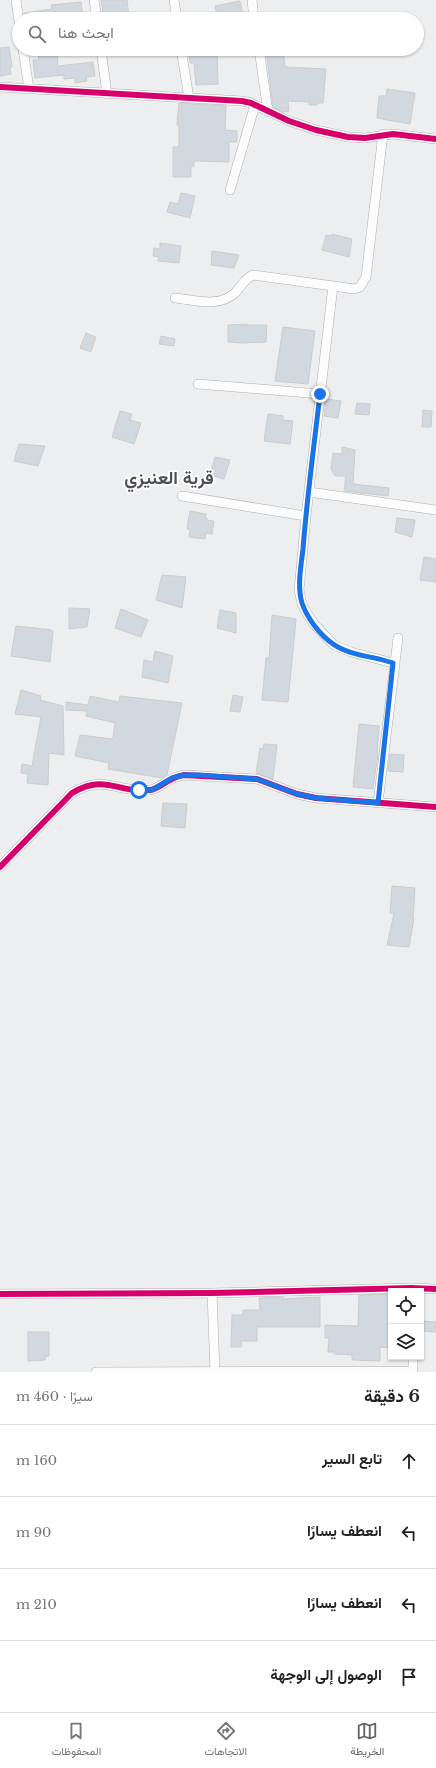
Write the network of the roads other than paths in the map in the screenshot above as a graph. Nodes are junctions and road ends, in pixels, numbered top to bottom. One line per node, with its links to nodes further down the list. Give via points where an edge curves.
1 (16, 0): 5 (street)
2 (94, 0): 6 (street)
3 (174, 0): 7 (street)
4 (252, 0): 8 (street)
5 (18, 12)
6 (95, 12)
7 (176, 12)
8 (253, 12)
9 (24, 56): 14 (street)
10 (102, 56): 15 (street)
11 (182, 56): 16 (street)
12 (260, 56): 18 (street)
13 (0, 87): 14 (street)
14 (29, 89): 15 (street)
15 (107, 94): 16 (street)
16 (189, 98): 17 (street, via 242,101)
17 (255, 105): 18 (street); 21 (street)
18 (268, 112): 19 (street, via 316,130 348,137 365,138)
19 (383, 134): 20 (street); 22 (street, via 366,277 360,287)
20 (436, 139)
21 (230, 190)
22 (333, 286): 23 (street, via 253,275 224,301 215,303); 25 (street)
23 (175, 298)
24 (198, 384): 25 (street)
25 (320, 394): 26 (street)
26 (309, 492): 28 (street); 29 (street)
27 (182, 496): 29 (street)
28 (436, 510)
29 (306, 516): 31 (street, via 299,590 308,615 334,645)
30 (398, 638): 31 (street)
31 (393, 663): 32 (street)
32 (378, 803): 33 (street); 34 (street, via 316,798 297,794 257,779 184,775 172,778 152,790 100,783 72,793)
33 (436, 807)
34 (0, 867)
35 (424, 1289): 36 (street)
36 (436, 1289)
37 (388, 1290): 38 (street)
38 (212, 1293): 39 (street); 43 (street)
39 (0, 1294)
40 (412, 1360): 41 (street)
41 (413, 1371): 43 (street)
42 (96, 1372): 43 (street)
43 (215, 1372)

